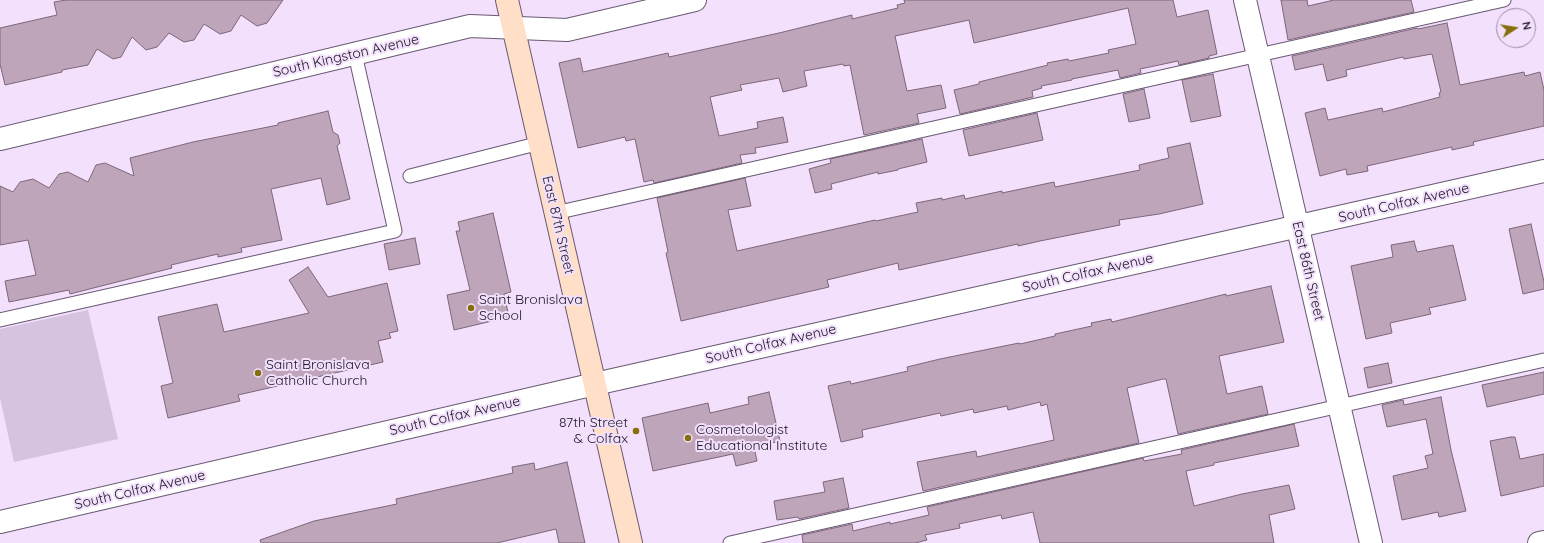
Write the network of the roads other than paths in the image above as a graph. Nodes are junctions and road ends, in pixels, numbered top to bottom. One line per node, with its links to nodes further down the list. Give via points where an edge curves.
1 (507, 0): 5 (main road, East 87th Street)
2 (696, 0): 5 (street, South Kingston Avenue, via 566,30)
3 (1245, 0): 7 (street, East 86th Street)
4 (1504, 0): 7 (lane)
5 (513, 28): 6 (street, South Kingston Avenue, via 470,26); 9 (main road, East 87th Street)
6 (355, 54): 8 (street, South Kingston Avenue); 14 (lane, via 396,231)
7 (1258, 56): 12 (lane); 13 (street, East 86th Street)
8 (0, 139)
9 (540, 143): 11 (lane); 12 (main road, East 87th Street)
10 (1544, 171): 13 (street, South Colfax Avenue)
11 (410, 176)
12 (556, 212): 16 (main road, East 87th Street)
13 (1298, 226): 16 (street, South Colfax Avenue); 17 (street, East 86th Street)
14 (0, 320)
15 (1544, 360): 17 (lane)
16 (595, 384): 18 (street, South Colfax Avenue); 20 (main road, East 87th Street)
17 (1340, 406): 21 (lane); 22 (street, East 86th Street)
18 (0, 522)
19 (1544, 542): 23 (street)
20 (631, 543)
21 (730, 543)
22 (1371, 543)
23 (1539, 543)

